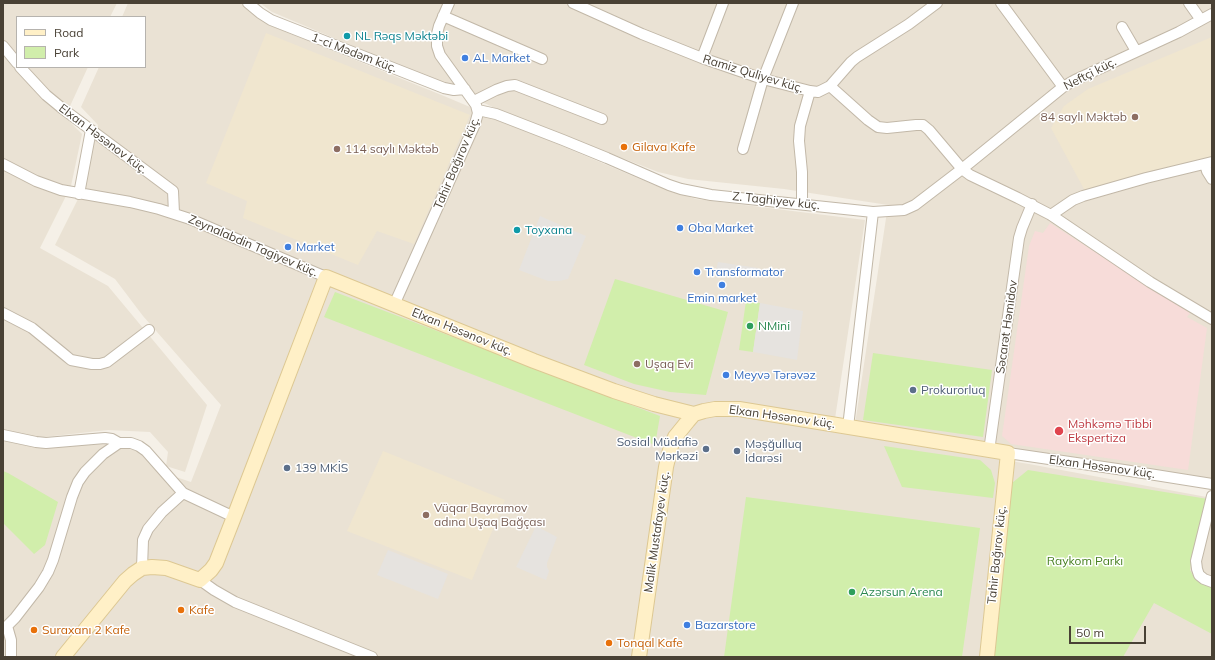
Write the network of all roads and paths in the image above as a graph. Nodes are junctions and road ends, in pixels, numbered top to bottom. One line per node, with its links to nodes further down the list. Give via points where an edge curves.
1 (248, 3): 22 (street, 1-ci Mədəm küç., via 271,20 444,88)
2 (449, 3): 10 (street, Tahir Bağırov küç.)
3 (573, 3): 15 (street, Ramiz Quliyev küç.)
4 (723, 3): 15 (street)
5 (793, 3): 19 (street)
6 (937, 3): 20 (street, via 857,57)
7 (1001, 3): 21 (street)
8 (1189, 3): 11 (street)
9 (1212, 14): 11 (street, Neftçi küç.)
10 (443, 16): 16 (street); 22 (street, Tahir Bağırov küç., via 437,34 438,50)
11 (1201, 20): 14 (street, Neftçi küç.)
12 (1122, 27): 14 (street)
13 (3, 46): 17 (street)
14 (1136, 51): 21 (street, Neftçi küç.)
15 (702, 58): 19 (street, Ramiz Quliyev küç.)
16 (542, 59)
17 (16, 62)
18 (21, 68): 26 (street, Elxan Həsənov küç., via 46,95)
19 (763, 79): 23 (street, Ramiz Quliyev küç.); 27 (street)
20 (830, 86): 23 (street, Ramiz Quliyev küç., via 818,92); 30 (street, via 878,127 923,125)
21 (1063, 87): 30 (street, Neftçi küç.)
22 (464, 89): 24 (street, Tahir Bağırov küç.)
23 (810, 91): 33 (street, via 800,126)
24 (476, 106): 25 (street, via 496,90 515,85); 33 (street, Z. Taghiyev küç., via 681,189 711,195); 39 (street, Tahir Bağırov küç., via 475,124)
25 (602, 119)
26 (91, 130): 32 (street); 36 (street, Elxan Həsənov küç., via 173,191)
27 (743, 149)
28 (1208, 163): 31 (street, via 1207,171); 37 (street, via 1083,196)
29 (3, 164): 32 (street, Zeynalabdin Tagiyev küç., via 36,182)
30 (962, 169): 34 (street, via 980,181); 35 (street, Neftçi küç., via 915,205 904,210)
31 (1212, 179)
32 (79, 194): 36 (street, Zeynalabdin Tagiyev küç., via 130,202)
33 (802, 204): 35 (street, Z. Taghiyev küç.)
34 (1032, 204): 37 (street); 47 (street, Səcarət Həmidov, via 1019,238)
35 (874, 212): 44 (street)
36 (174, 214): 38 (street, Zeynalabdin Tagiyev küç., via 228,234)
37 (1051, 215): 41 (street, via 1150,282)
38 (326, 277): 39 (street, Elxan Həsənov küç.); 52 (street, Zeynalabdin Tagiyev küç.)
39 (394, 305): 43 (street, Elxan Həsənov küç., via 614,391)
40 (3, 313): 42 (street, via 32,328 71,360 92,364 107,362)
41 (1212, 319)
42 (149, 330)
43 (694, 414): 44 (street, Elxan Həsənov küç., via 715,409 739,409); 59 (street, Malik Mustafayev küç., via 675,437 666,468)
44 (848, 427): 47 (street, Elxan Həsənov küç.)
45 (3, 435): 46 (street, via 46,443 105,438)
46 (119, 443): 50 (street, via 131,443 146,451); 56 (street, via 103,454 78,482 48,572 7,626 11,640)
47 (989, 451): 48 (street, Elxan Həsənov küç.)
48 (1008, 453): 49 (street, Elxan Həsənov küç.); 60 (street, Tahir Bağırov küç.)
49 (1212, 484)
50 (182, 492): 52 (street); 53 (street, via 148,529 143,540)
51 (1212, 496): 55 (street, via 1196,569 1199,575)
52 (234, 517): 54 (street, Zeynalabdin Tagiyev küç., via 216,563)
53 (142, 568): 54 (street, via 166,568); 57 (street, via 125,581)
54 (200, 580): 58 (street, via 235,602)
55 (1212, 582)
56 (11, 657)
57 (63, 657)
58 (372, 657)
59 (639, 657)
60 (987, 657)

